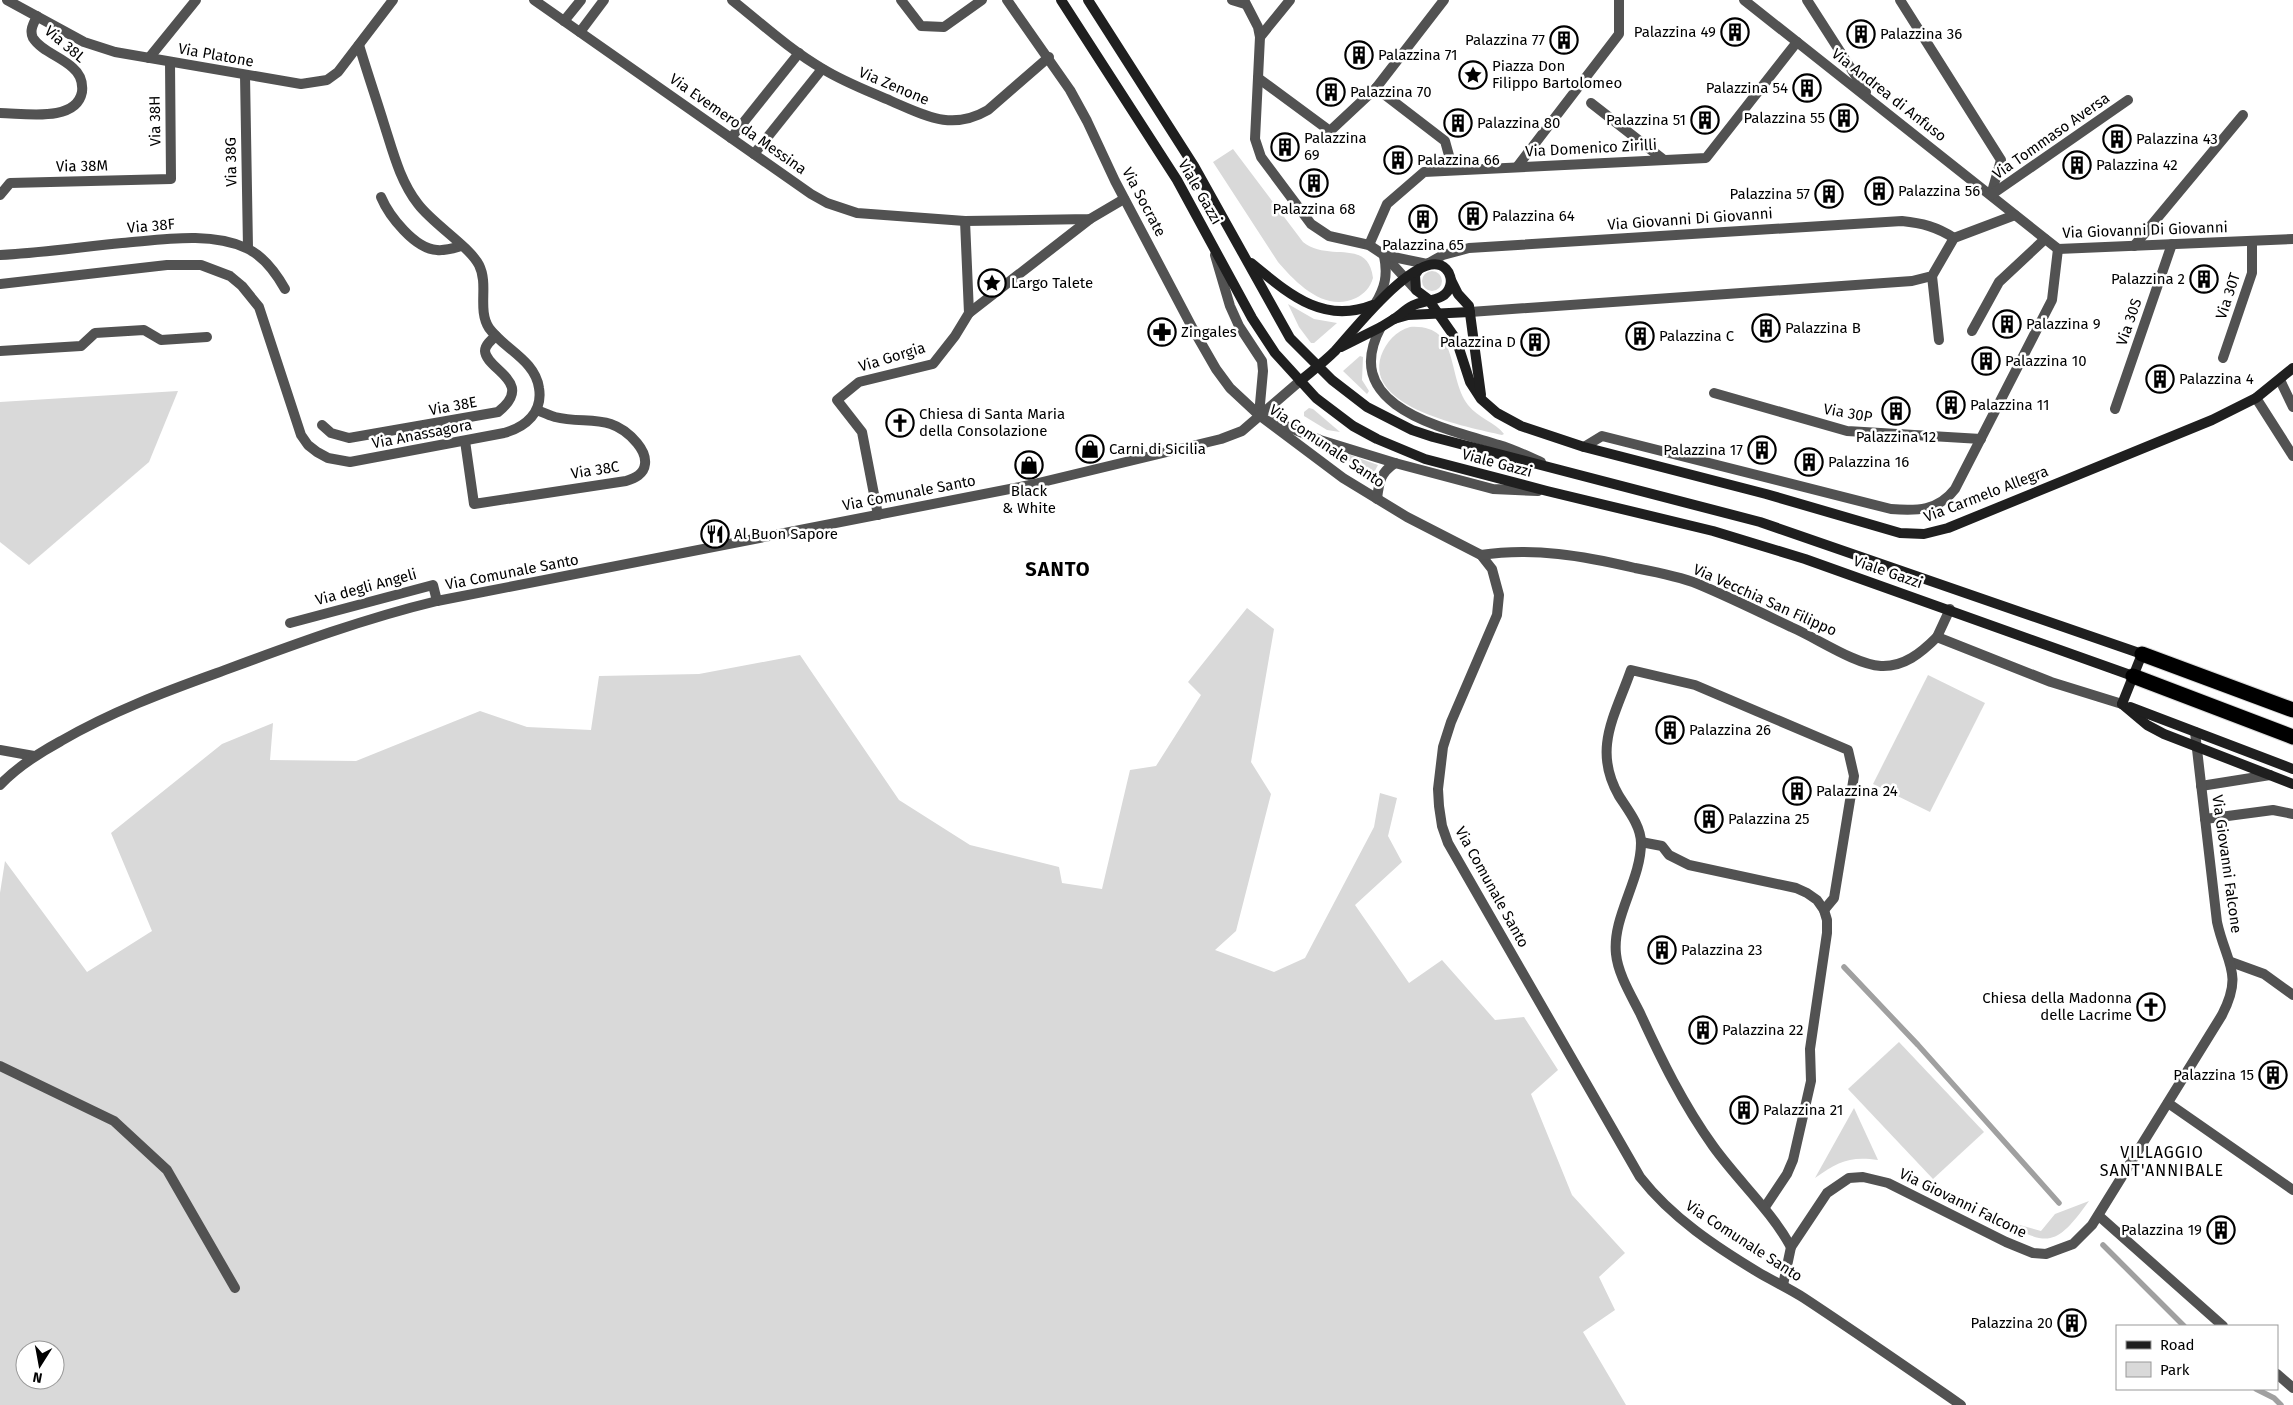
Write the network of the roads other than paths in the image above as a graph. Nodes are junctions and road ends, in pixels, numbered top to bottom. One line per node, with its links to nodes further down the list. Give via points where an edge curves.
1 (7, 0): 21 (street, Via Platone)
2 (196, 0): 28 (street)
3 (393, 0): 26 (street, Via Platone)
4 (534, 0): 22 (street, Via Evemero da Messina)
5 (581, 0): 22 (street)
6 (604, 0): 23 (street)
7 (732, 0): 27 (street, Via Zenone)
8 (901, 0): 9 (street, via 921,26 944,27)
9 (982, 0)
10 (1007, 0): 29 (street, Via Socrate)
11 (1061, 0): 57 (main road, Viale Gazzi, via 1177,180)
12 (1088, 0): 66 (main road, Viale Gazzi, via 1194,166)
13 (1232, 0): 20 (street)
14 (1290, 0): 24 (street)
15 (1444, 0): 34 (street)
16 (1619, 0): 43 (street, via 1619,34)
17 (1744, 0): 25 (street, Via Andrea di Anfuso)
18 (1807, 0): 35 (street)
19 (1900, 0): 47 (street, via 2001,160)
20 (1244, 2): 24 (street, via 1258,27)
21 (37, 16): 28 (street, Via Platone, via 98,47); 38 (street, Via 38L, via 32,36 79,73 80,99 75,107 57,114)
22 (564, 21): 23 (street, Via Evemero da Messina)
23 (580, 32): 40 (street, Via Evemero da Messina)
24 (1260, 38): 33 (street)
25 (1797, 42): 35 (street, Via Andrea di Anfuso); 42 (street, Via Domenico Zirilli, via 1706,158)
26 (359, 45): 32 (street, Via Platone, via 338,72 327,80 301,84); 60 (street, via 394,158 409,192 430,218)
27 (799, 53): 31 (street, Via Zenone); 40 (street)
28 (149, 58): 30 (street, Via Platone)
29 (1048, 58): 31 (street, Via Zenone, via 988,110 965,120 953,121 925,115); 49 (street, Via Socrate, via 1087,121)
30 (170, 62): 32 (street, Via Platone); 45 (street, Via 38H)
31 (822, 69): 41 (street)
32 (245, 75): 62 (street, Via 38G)
33 (1258, 78): 34 (street, via 1330,131); 59 (street, via 1255,139 1261,157 1311,224 1329,236)
34 (1376, 88): 44 (street, via 1445,141)
35 (1871, 100): 47 (street, Via Andrea di Anfuso)
36 (2128, 100): 47 (street, Via Tommaso Aversa)
37 (1591, 103): 42 (street)
38 (0, 113)
39 (2243, 115): 61 (street)
40 (731, 138): 41 (street, Via Evemero da Messina)
41 (754, 154): 52 (street, Via Evemero da Messina, via 811,194 842,209 876,215)
42 (1664, 160): 43 (street, Via Domenico Zirilli)
43 (1517, 167): 44 (street, Via Domenico Zirilli)
44 (1453, 170): 59 (street, Via Domenico Zirilli, via 1424,172 1386,204)
45 (171, 179): 46 (street, Via 38M, via 10,183)
46 (0, 195)
47 (1991, 195): 50 (street, Via Andrea di Anfuso)
48 (382, 197): 60 (street, via 386,209 426,248 436,250)
49 (1124, 199): 51 (street); 98 (street, Via Socrate, via 1216,369)
50 (2016, 215): 53 (street); 54 (street, Via Giovanni Di Giovanni)
51 (1090, 219): 52 (street, Via Evemero da Messina); 77 (street)
52 (965, 221): 77 (street)
53 (1954, 238): 67 (street, Via Giovanni Di Giovanni, via 1920,222 1902,221 1469,248 1443,255); 68 (street)
54 (2045, 239): 63 (street, Via Giovanni Di Giovanni); 81 (street, via 1999,282)
55 (2293, 239): 56 (street, Via Giovanni Di Giovanni)
56 (2252, 241): 58 (street, Via Giovanni Di Giovanni); 87 (street, Via 30T, via 2252,273)
57 (1212, 243): 91 (main road, Viale Gazzi, via 1252,318 1270,346); 98 (street, via 1230,306 1262,361)
58 (2172, 244): 61 (street, Via Giovanni Di Giovanni); 96 (street, Via 30S)
59 (1370, 245): 65 (street)
60 (461, 246): 82 (street, via 481,270 485,320)
61 (2134, 246): 63 (street, Via Giovanni Di Giovanni)
62 (248, 248): 64 (street, Via 38F, via 230,242 176,238); 72 (street, Via 38F, via 278,276)
63 (2058, 250): 100 (street, Via Carmelo Allegra, via 2052,300)
64 (0, 255)
65 (1384, 255): 67 (street); 69 (street); 75 (street, via 1386,281)
66 (1248, 260): 75 (main road, via 1307,304 1337,312); 88 (main road, Viale Gazzi, via 1290,338)
67 (1423, 266): 69 (main road); 70 (main road, via 1432,263 1443,266); 73 (main road, via 1414,283)
68 (1932, 276): 76 (street, via 1912,282); 84 (street)
69 (1406, 279): 73 (street); 75 (main road)
70 (1451, 280): 74 (main road, via 1444,296); 76 (main road)
71 (0, 284): 101 (street, Via Anassagora, via 167,265 201,265 230,276 258,307 295,421 308,445 317,452 339,461 364,461)
72 (285, 289)
73 (1416, 290): 74 (main road)
74 (1428, 299): 78 (main road, Via Carmelo Allegra); 79 (main road)
75 (1374, 305): 85 (main road)
76 (1470, 312): 78 (main road); 93 (main road)
77 (970, 313): 108 (street, Via Gorgia, via 933,364 859,382 837,400 862,432)
78 (1439, 313): 79 (main road); 93 (main road, Via Carmelo Allegra, via 1456,339 1470,382)
79 (1394, 319): 80 (main road)
80 (1381, 328): 85 (main road); 105 (street, via 1371,353 1371,370 1378,389 1392,403 1454,431 1502,446)
81 (1972, 331)
82 (496, 336): 97 (street, via 531,369 539,389); 99 (street, Via 38E, via 488,343 487,357 504,373 511,386 508,401 498,412 349,438 331,433)
83 (207, 337): 86 (street, via 161,340 144,330 95,333 81,346)
84 (1939, 340)
85 (1336, 350): 88 (main road)
86 (0, 351)
87 (2224, 358)
88 (1317, 366): 91 (main road); 105 (main road, Viale Gazzi, via 1367,407 1412,430)
89 (2293, 368): 90 (main road, Via Carmelo Allegra)
90 (2280, 380): 94 (main road, Via Carmelo Allegra); 95 (street)
91 (1300, 381): 98 (street); 106 (main road, Viale Gazzi, via 1331,410 1376,439 1425,459)
92 (1714, 393): 100 (street, Via 30P, via 1847,431)
93 (1481, 398): 102 (main road, Via Carmelo Allegra, via 1497,413 1521,426)
94 (2256, 398): 102 (main road, Via Carmelo Allegra, via 2194,427 1948,528 1924,534 1892,531 1766,494); 103 (street)
95 (2293, 407)
96 (2115, 409)
97 (536, 410): 101 (street, Via Anassagora, via 525,425 515,430); 101 (street, Via 38C, via 556,417 601,420 622,429 642,449 645,457 642,472 626,481 474,504)
98 (1258, 415): 104 (street, via 1320,440); 107 (street, Via Comunale Santo); 108 (street, Via Comunale Santo, via 1242,431 1221,439 1030,485)
99 (322, 426)
100 (1980, 439): 102 (street, Via Carmelo Allegra, via 1950,495 1936,506 1916,510 1882,506 1602,436)
101 (465, 441)
102 (1584, 447)
103 (2293, 456)
104 (1395, 463): 106 (street, via 1493,489); 107 (street, via 1386,469 1379,481)
105 (1575, 476): 114 (main road, Viale Gazzi, via 1760,522)
106 (1547, 491): 111 (main road, Viale Gazzi, via 1754,543)
107 (1377, 499): 109 (street, Via Comunale Santo)
108 (878, 515): 110 (street, Via Comunale Santo)
109 (1481, 555): 113 (street, Via Vecchia San Filippo, via 1509,550 1589,557 1678,577 1868,664 1896,665 1912,659); 140 (street, Via Comunale Santo, via 1492,569 1498,585 1499,605 1443,747 1438,789 1442,826 1448,843 1640,1177 1674,1214 1735,1257)
110 (437, 601): 112 (street, Via degli Angeli, via 433,585); 122 (street, Via Comunale Santo, via 298,643 146,699)
111 (1950, 609): 113 (street, Via Vecchia San Filippo); 115 (main road, Viale Gazzi)
112 (290, 623)
113 (1937, 637): 116 (street, via 2050,682)
114 (2142, 654): 115 (main road); 117 (highway)
115 (2133, 676): 116 (main road); 119 (highway)
116 (2122, 704): 118 (main road); 120 (main road, via 2147,725)
117 (2293, 710)
118 (2195, 732): 120 (street, Via Giovanni Falcone); 123 (main road)
119 (2293, 737)
120 (2197, 746): 124 (main road); 127 (street, Via Giovanni Falcone)
121 (0, 750): 122 (street)
122 (34, 756): 126 (street, Via Comunale Santo)
123 (2293, 769)
124 (2270, 775): 125 (main road); 127 (street)
125 (2293, 784)
126 (0, 785)
127 (2201, 786): 129 (street, Via Giovanni Falcone)
128 (2293, 814): 129 (street, via 2273,810)
129 (2205, 819): 132 (street, Via Giovanni Falcone, via 2217,922)
130 (1641, 842): 131 (street, via 1662,846 1669,855 1689,865 1796,888 1817,900); 131 (street, via 1639,829 1613,785 1605,753 1608,734 1631,670 1695,685 1848,750 1854,776 1834,898); 137 (street, via 1637,871 1616,942 1619,968 1677,1090 1718,1152)
131 (1824, 910): 137 (street, via 1828,933 1810,1049 1811,1081 1793,1160)
132 (2230, 962): 133 (street, via 2264,974); 135 (street, Via Giovanni Falcone, via 2234,978 2229,1002)
133 (2293, 995)
134 (0, 1066): 141 (street, via 114,1121 167,1170)
135 (2168, 1103): 136 (street); 138 (street, Via Giovanni Falcone)
136 (2293, 1190)
137 (1765, 1207): 139 (street)
138 (2099, 1216): 139 (street, Via Giovanni Falcone, via 2073,1244 2046,1254 2033,1253 1888,1183 1863,1177 1849,1178 1827,1193); 142 (street)
139 (1791, 1247): 140 (street, Via Giovanni Falcone)
140 (1783, 1285): 145 (street, Via Comunale Santo)
141 (235, 1288)
142 (2222, 1325)
143 (2278, 1375): 144 (street)
144 (2293, 1388)
145 (1961, 1405)

